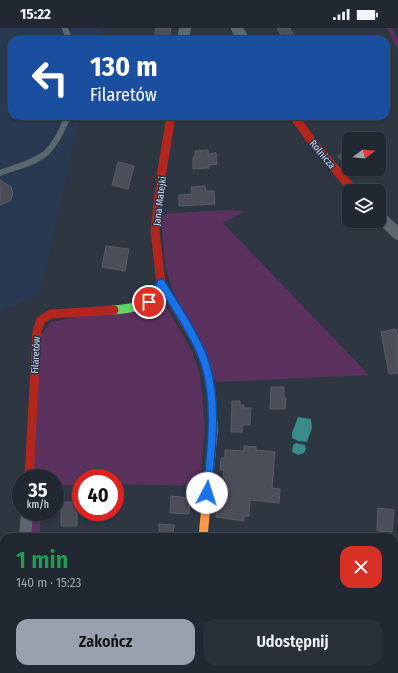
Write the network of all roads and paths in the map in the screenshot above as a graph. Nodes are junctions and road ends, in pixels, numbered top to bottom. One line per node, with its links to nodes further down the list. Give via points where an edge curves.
1 (66, 120): 4 (lane, via 58,138 45,153)
2 (170, 120): 8 (street, Jana Matejki, via 155,231)
3 (297, 120): 5 (street, Rolnicza)
4 (0, 173)
5 (348, 184)
6 (386, 223): 7 (street)
7 (398, 234)
8 (161, 283): 9 (street, Filaretów, via 158,294 149,302 134,308 51,314 41,320 37,331); 12 (street, Jana Matejki, via 205,362 211,390 212,433)
9 (29, 469)
10 (26, 521): 11 (street)
11 (25, 533)
12 (203, 533)

